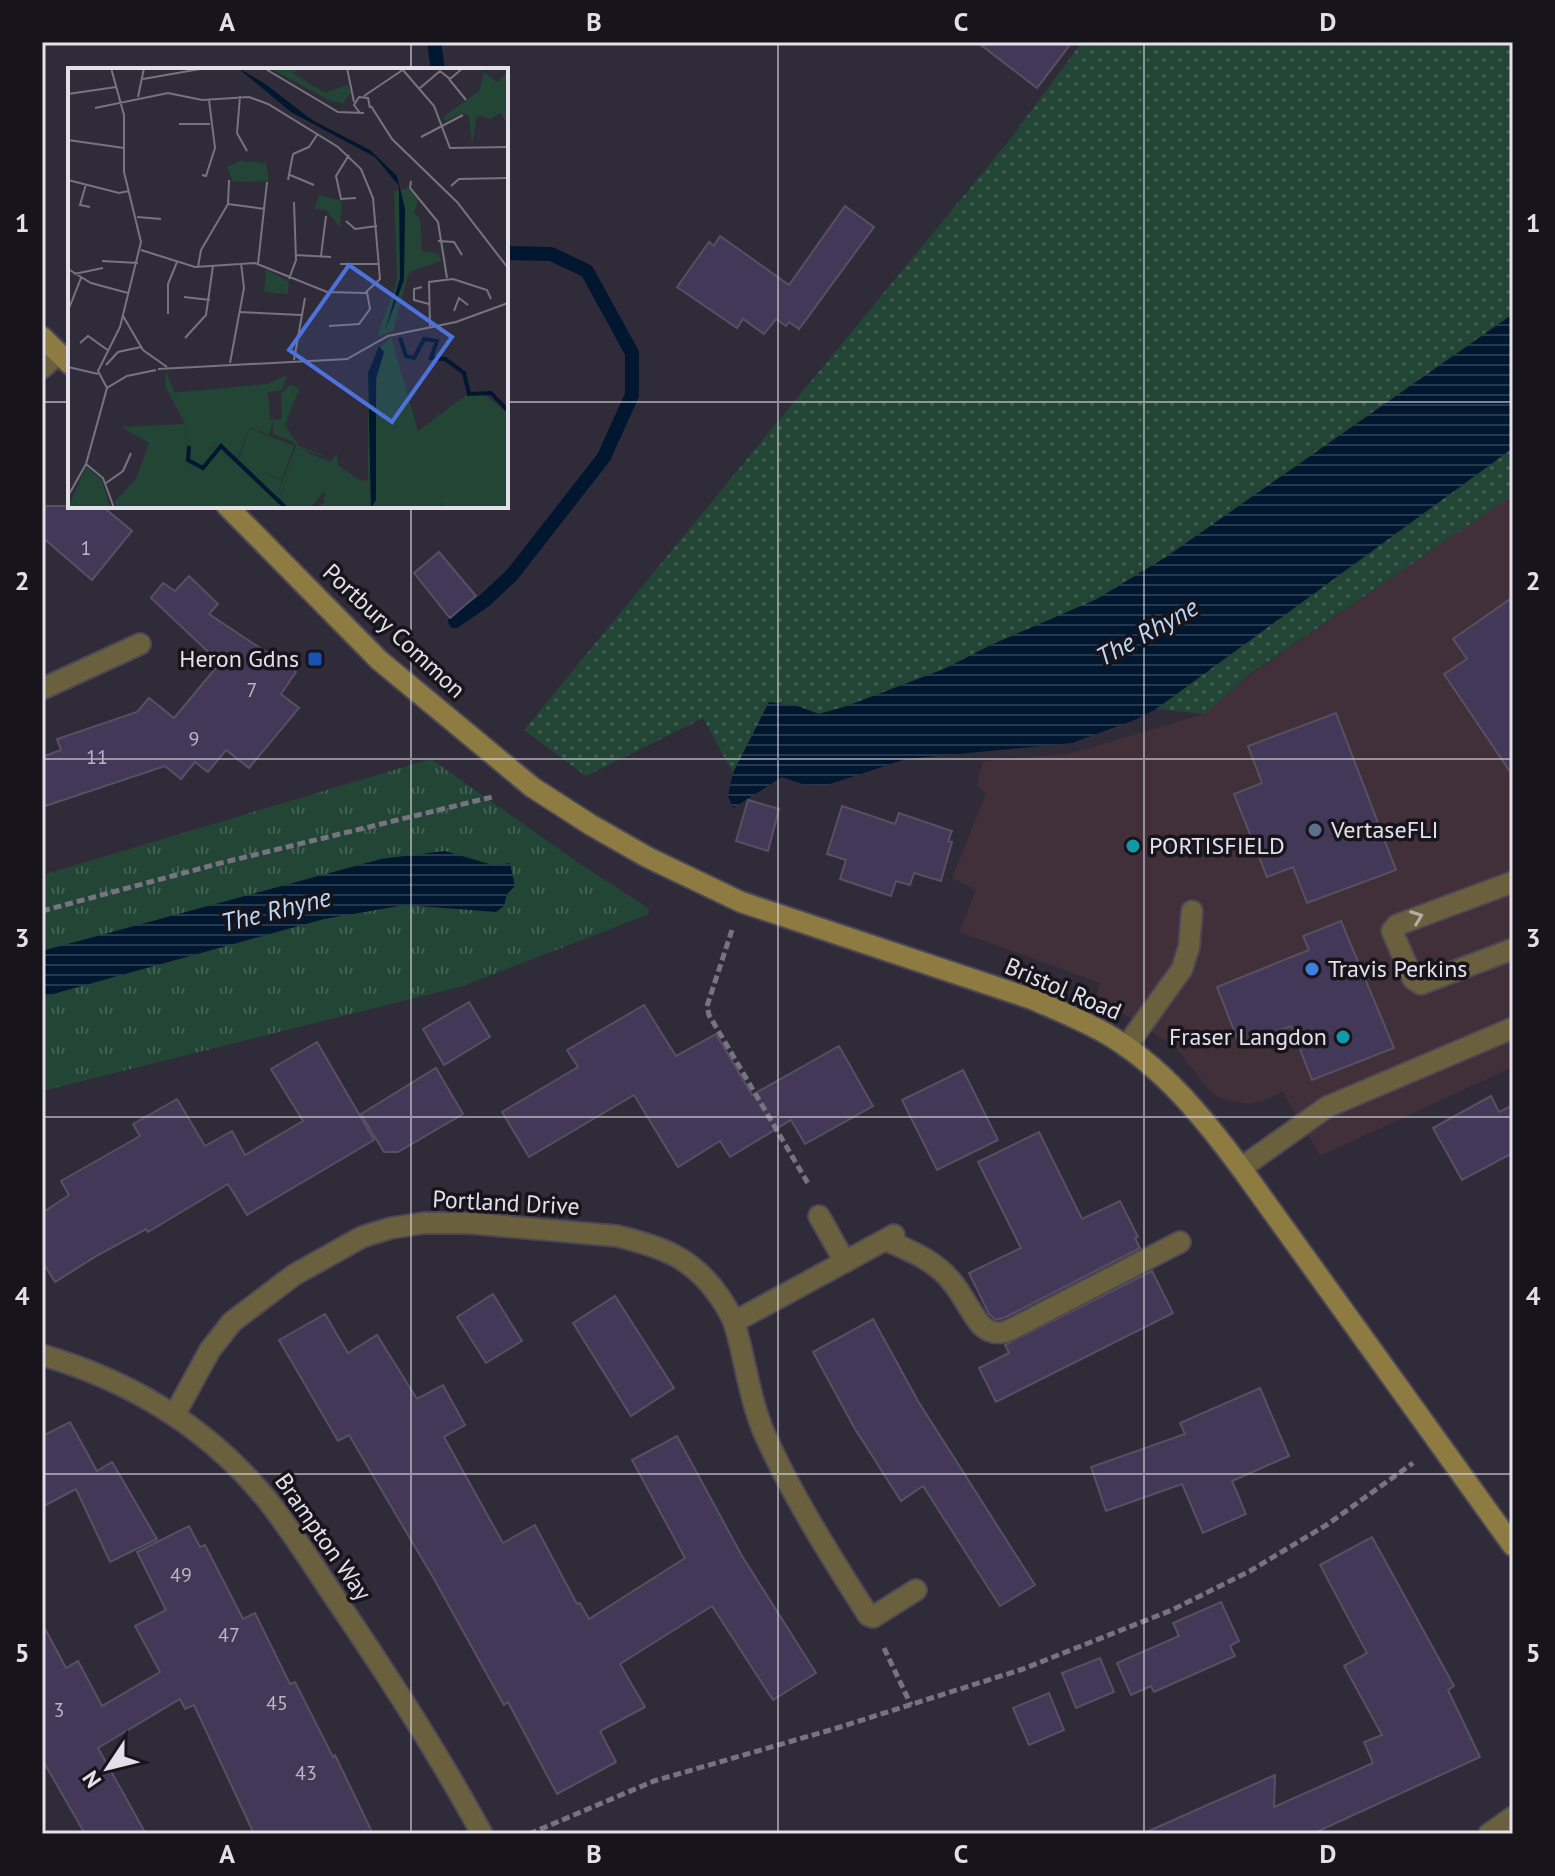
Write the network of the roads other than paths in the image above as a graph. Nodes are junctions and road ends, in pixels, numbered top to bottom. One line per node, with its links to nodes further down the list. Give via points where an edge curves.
1 (42, 337): 2 (main road)
2 (64, 359): 3 (street)
3 (42, 368)
4 (229, 508): 7 (main road, Portbury Common, via 379,660)
5 (140, 644): 6 (street)
6 (42, 689)
7 (532, 787): 12 (main road, Bristol Road, via 647,857 741,902 1032,999)
8 (1513, 882): 10 (street, one-way to 8, via 1421,984 1413,979 1392,931)
9 (1192, 911): 12 (street, via 1182,969)
10 (1513, 949)
11 (1513, 1028): 13 (street, via 1327,1107)
12 (1126, 1047): 13 (main road, Bristol Road, via 1202,1116)
13 (1241, 1168): 20 (main road, Bristol Road)
14 (819, 1216): 16 (street)
15 (1180, 1242): 16 (street, via 998,1334 981,1325 941,1270 890,1238)
16 (845, 1262): 17 (street)
17 (734, 1322): 19 (street, Portland Drive, via 697,1269 636,1240 469,1223 402,1226 362,1237 329,1255 232,1322); 21 (street, Portland Drive, via 764,1433 811,1524 870,1617)
18 (42, 1355): 19 (street, Brampton Way, via 119,1382)
19 (175, 1414): 23 (street, Brampton Way, via 224,1454 270,1503 423,1728)
20 (1513, 1546)
21 (916, 1590)
22 (1513, 1817): 24 (street)
23 (482, 1834)
24 (1489, 1834)

